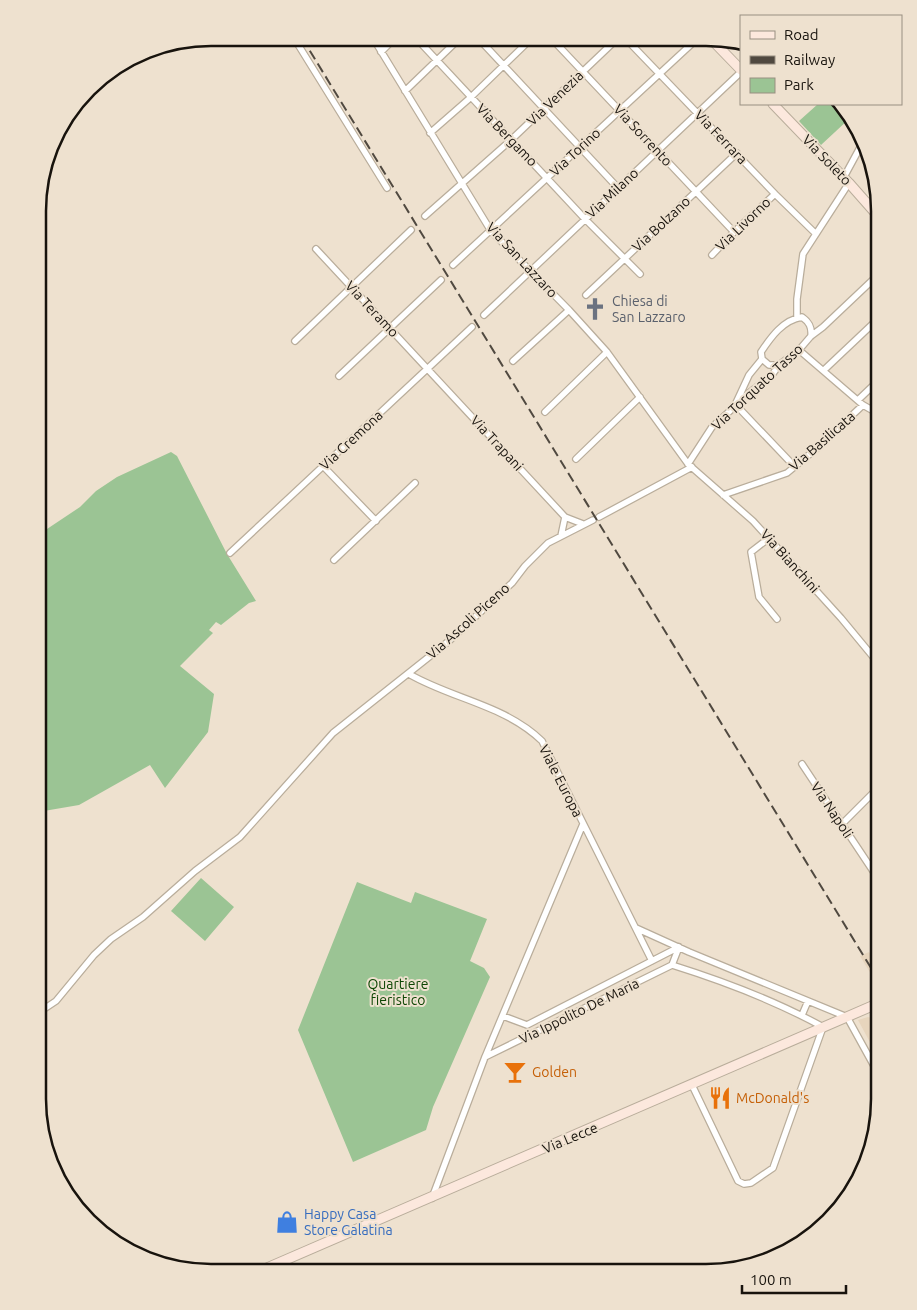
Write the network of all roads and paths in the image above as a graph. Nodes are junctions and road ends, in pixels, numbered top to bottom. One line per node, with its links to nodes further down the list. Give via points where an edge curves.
1 (486, 46): 15 (street)
2 (524, 46): 15 (street)
3 (560, 46): 17 (street, Via Sorrento)
4 (609, 46): 17 (street, Via Venezia)
5 (633, 46): 19 (street, Via Ferrara)
6 (690, 46): 19 (street, Via Torino)
7 (300, 47): 35 (street)
8 (378, 47): 13 (street, Via San Lazzaro)
9 (386, 47): 13 (street)
10 (424, 47): 14 (street, Via Bergamo)
11 (451, 47): 14 (street)
12 (719, 47): 16 (main road)
13 (381, 52): 20 (street, Via San Lazzaro)
14 (437, 61): 20 (street); 21 (street, Via Bergamo)
15 (504, 66): 21 (street); 23 (street)
16 (740, 70)
17 (582, 71): 23 (street, Via Venezia); 24 (street, Via Sorrento)
18 (740, 72): 25 (street, Via Milano)
19 (660, 74): 24 (street, Via Torino); 25 (street, Via Ferrara)
20 (405, 91): 26 (street, Via San Lazzaro)
21 (470, 98): 26 (street); 27 (street, Via Bergamo)
22 (774, 105): 33 (main road, Via Soleto)
23 (544, 108): 27 (street, Via Venezia); 28 (street)
24 (620, 111): 28 (street, Via Torino); 29 (street, Via Sorrento)
25 (698, 113): 29 (street, Via Milano); 31 (street, Via Ferrara)
26 (430, 133): 34 (street, Via San Lazzaro)
27 (511, 140): 32 (street, Via Bergamo); 34 (street, Via Venezia)
28 (581, 147): 32 (street, Via Torino); 36 (street)
29 (657, 151): 36 (street, Via Milano); 37 (street, Via Sorrento)
30 (859, 152): 33 (street)
31 (737, 154): 37 (street, Via Bolzano); 38 (street, Via Ferrara)
32 (548, 178): 41 (street, Via Bergamo); 43 (street, Via Torino)
33 (846, 180): 39 (main road, Via Soleto); 45 (street)
34 (461, 183): 40 (street, Via Venezia); 43 (street, Via San Lazzaro)
35 (388, 188)
36 (618, 188): 41 (street, Via Milano)
37 (696, 192): 44 (street, Via Sorrento); 48 (street, Via Bolzano)
38 (775, 194): 44 (street, Via Livorno); 45 (street, Via Ferrara)
39 (871, 207)
40 (425, 216)
41 (585, 219): 48 (street, Via Bergamo); 50 (street, Via Milano)
42 (411, 230): 54 (street)
43 (491, 231): 49 (street, Via Torino); 50 (street, Via San Lazzaro)
44 (734, 232): 47 (street, Via Livorno)
45 (816, 234): 58 (street, via 803,254)
46 (316, 249): 54 (street, Via Teramo)
47 (712, 255)
48 (624, 258): 51 (street, Via Bergamo); 55 (street, Via Bolzano)
49 (453, 265)
50 (530, 271): 56 (street, Via San Lazzaro); 57 (street, Via Milano)
51 (640, 274)
52 (441, 280): 60 (street)
53 (871, 282): 62 (street, Via Torquato Tasso)
54 (352, 288): 60 (street, Via Teramo); 63 (street)
55 (586, 294)
56 (569, 310): 65 (street, Via San Lazzaro); 67 (street)
57 (484, 315)
58 (797, 318): 62 (street, via 808,321); 66 (street, via 787,322 770,339 761,352)
59 (871, 326): 70 (street)
60 (391, 328): 69 (street, Via Teramo); 71 (street)
61 (472, 328): 69 (street, Via Cremona)
62 (811, 336): 64 (street, Via Torquato Tasso)
63 (295, 341)
64 (799, 350): 68 (street, Via Torquato Tasso); 70 (street)
65 (607, 352): 73 (street, Via San Lazzaro); 77 (street)
66 (762, 359): 68 (street, via 769,365); 75 (street, via 749,375)
67 (513, 361)
68 (779, 365): 75 (street, Via Torquato Tasso, via 772,375)
69 (429, 369): 80 (street, Via Cremona); 84 (street, Via Trapani)
70 (824, 370): 74 (street)
71 (339, 376)
72 (871, 390): 74 (street, Via Basilicata)
73 (640, 397): 78 (street); 79 (street, Via San Lazzaro)
74 (861, 402): 76 (street); 81 (street, Via Basilicata)
75 (735, 404): 79 (street, Via Torquato Tasso, via 712,427); 81 (street)
76 (871, 409)
77 (545, 412)
78 (576, 459)
79 (690, 465): 83 (street, Via Bianchini); 85 (street, Via Torquato Tasso)
80 (323, 466): 86 (street); 90 (street, Via Cremona)
81 (796, 467): 83 (street, Via Basilicata)
82 (416, 483): 86 (street)
83 (722, 495): 89 (street, Via Bianchini)
84 (565, 517): 87 (street, Via Trapani); 88 (street)
85 (596, 519): 87 (street, Via Ascoli Piceno)
86 (376, 521): 91 (street)
87 (583, 524): 88 (street, Via Ascoli Piceno)
88 (561, 536): 94 (street, Via Ascoli Piceno, via 548,543 512,583 449,642)
89 (769, 538): 92 (street, via 751,552 759,597); 93 (street, Via Bianchini)
90 (230, 553)
91 (334, 560)
92 (777, 619)
93 (871, 651)
94 (409, 674): 97 (street, Viale Europa, via 510,717 530,730 542,741); 106 (street, Via Ascoli Piceno, via 333,732 240,836 143,917 111,939 56,1001)
95 (802, 764): 98 (street, Via Napoli)
96 (870, 796): 98 (street)
97 (583, 824): 100 (street, Viale Europa); 108 (street, Via Ippolito De Maria)
98 (842, 824): 99 (street, Via Napoli)
99 (870, 867)
100 (636, 928): 101 (street); 102 (street, Viale Europa)
101 (679, 947): 102 (street, Via Ippolito De Maria); 103 (street); 104 (street)
102 (652, 961): 110 (street, Via Ippolito De Maria)
103 (672, 965): 107 (street); 112 (street, Via Ippolito De Maria)
104 (808, 1001): 107 (street); 109 (street)
105 (870, 1007): 109 (main road, Via Lecce)
106 (46, 1008)
107 (802, 1015): 111 (street)
108 (503, 1016): 110 (street, Via Ippolito De Maria); 113 (street, Via Ippolito De Maria)
109 (847, 1017): 111 (main road, Via Lecce); 114 (street)
110 (527, 1025): 112 (street)
111 (822, 1028): 115 (main road, Via Lecce); 115 (street, via 773,1168 751,1183 744,1184 738,1180)
112 (532, 1035): 113 (street, Via Ippolito De Maria)
113 (485, 1057): 116 (street, Via Ippolito De Maria)
114 (870, 1059)
115 (692, 1085): 116 (main road, Via Lecce)
116 (432, 1198): 117 (main road, Via Lecce)
117 (276, 1264)

